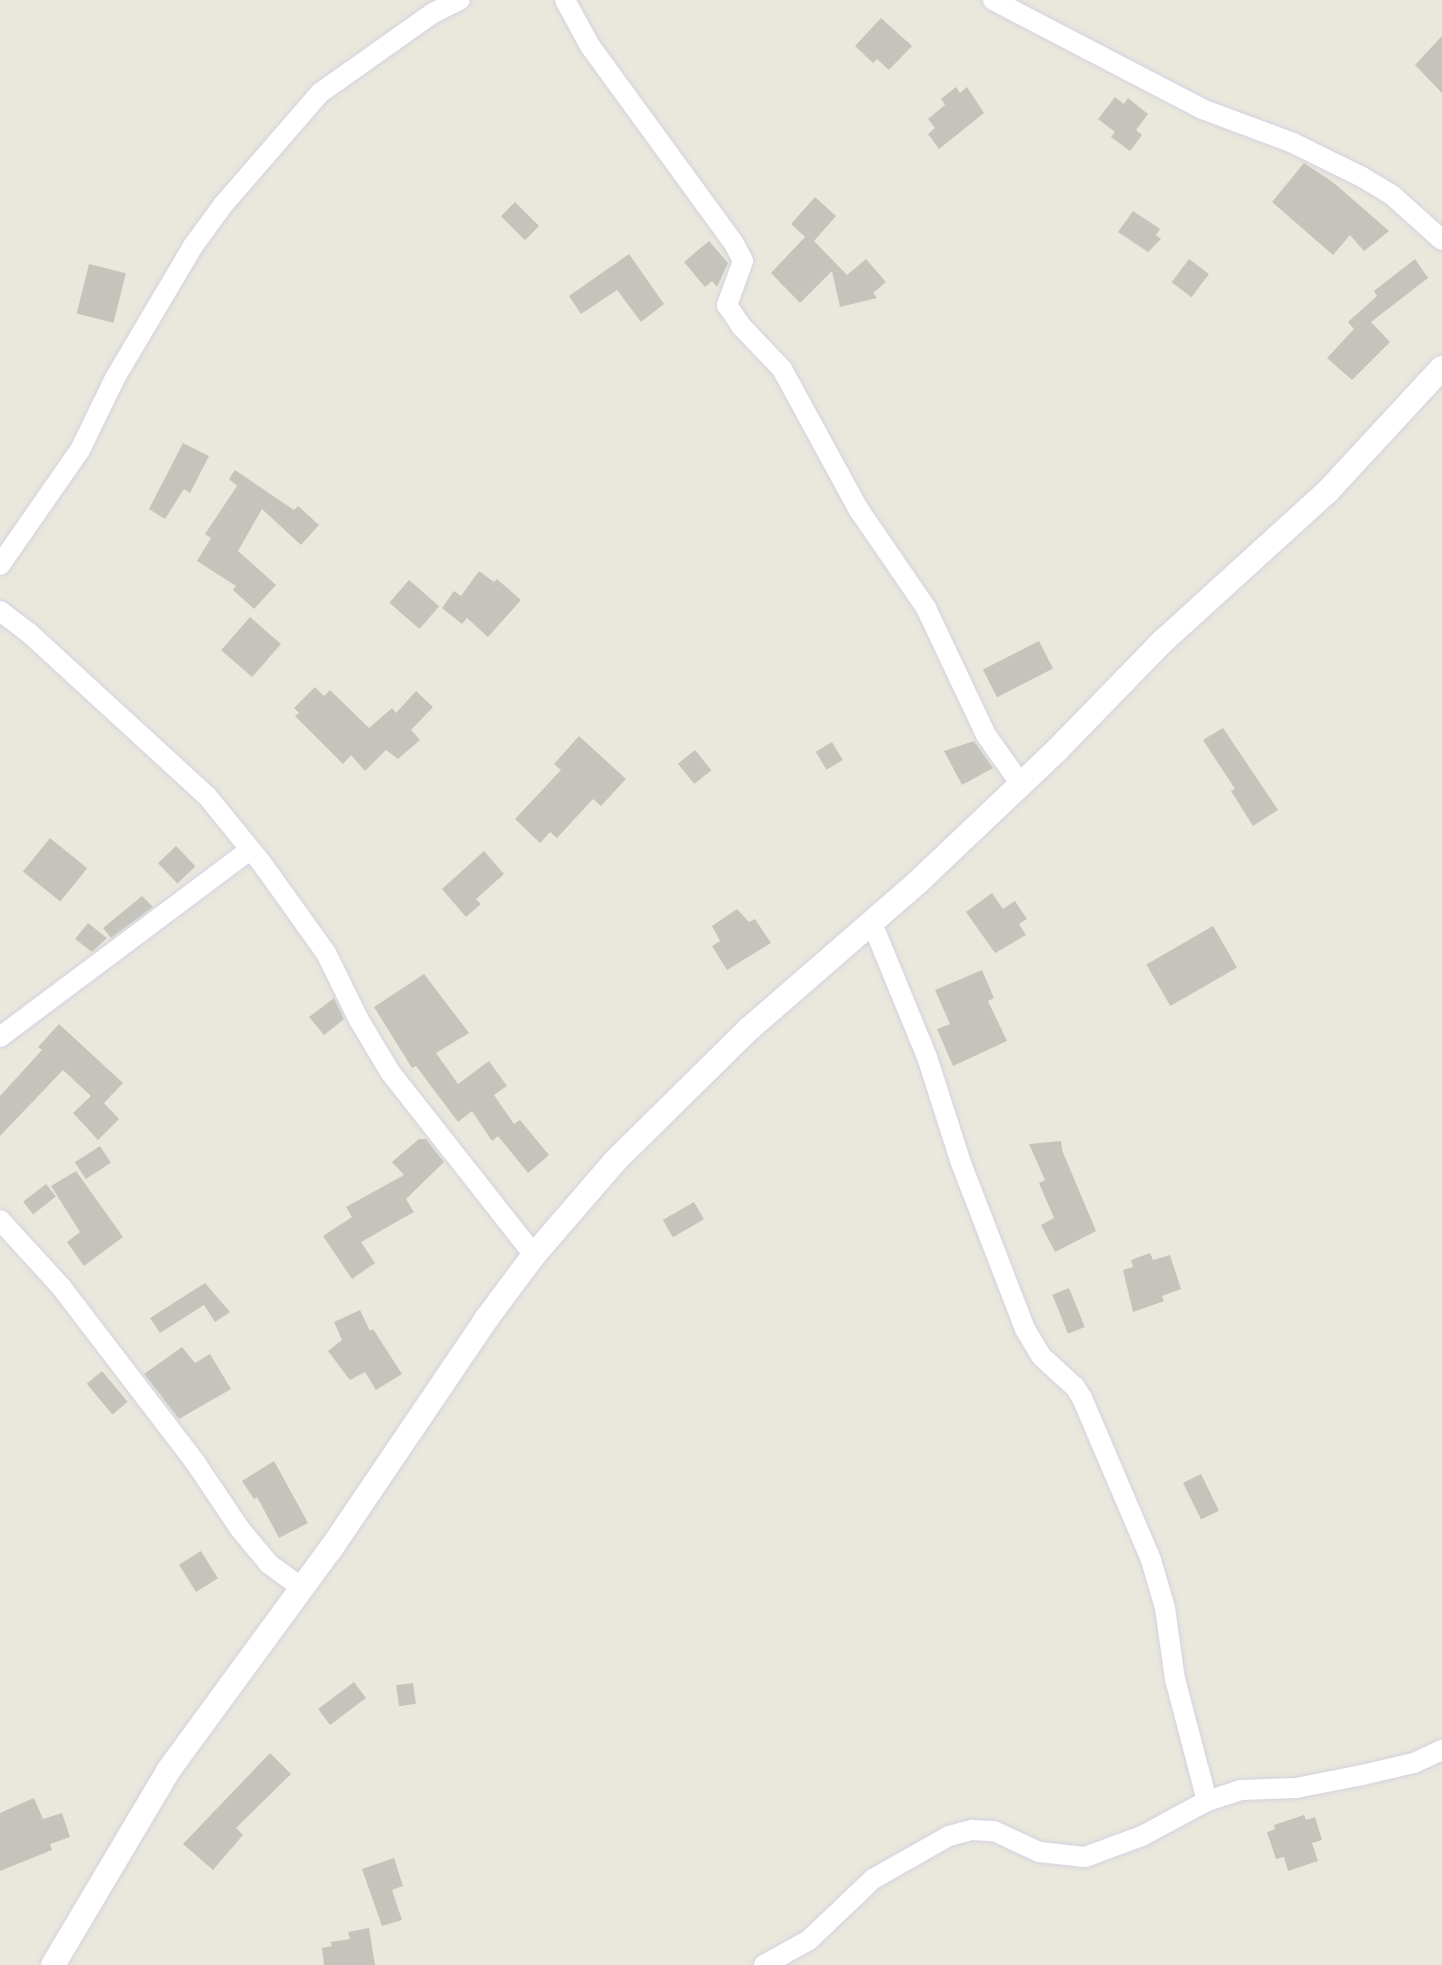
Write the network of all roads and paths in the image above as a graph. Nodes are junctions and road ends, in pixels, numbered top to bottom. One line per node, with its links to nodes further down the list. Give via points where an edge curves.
1 (460, 0): 6 (street, via 433,13 320,93 223,205 130,352 80,450)
2 (565, 0): 8 (street, via 590,46 733,242 743,261 727,305 782,369 859,510 926,608 986,735)
3 (993, 0): 4 (street, via 1202,109 1293,143 1362,177 1392,195)
4 (1442, 240)
5 (1442, 368): 8 (street, via 1327,492 1162,642)
6 (0, 565)
7 (0, 611): 9 (street, via 207,796)
8 (1020, 783): 10 (street)
9 (250, 850): 11 (street); 13 (street, via 326,953 390,1072)
10 (872, 923): 13 (street, via 679,1097); 16 (street, via 927,1057 1025,1329 1041,1356 1082,1398 1151,1560)
11 (0, 1037)
12 (0, 1220): 14 (street, via 62,1288 250,1541 269,1564)
13 (534, 1255): 14 (street)
14 (301, 1587): 17 (street, via 168,1771)
15 (1442, 1750): 16 (street, via 1414,1763 1362,1775 1296,1788 1241,1790)
16 (1207, 1801): 18 (street, via 1142,1836 1085,1857 1039,1852 994,1831 949,1836 873,1879 809,1940)
17 (53, 1965)
18 (764, 1965)

